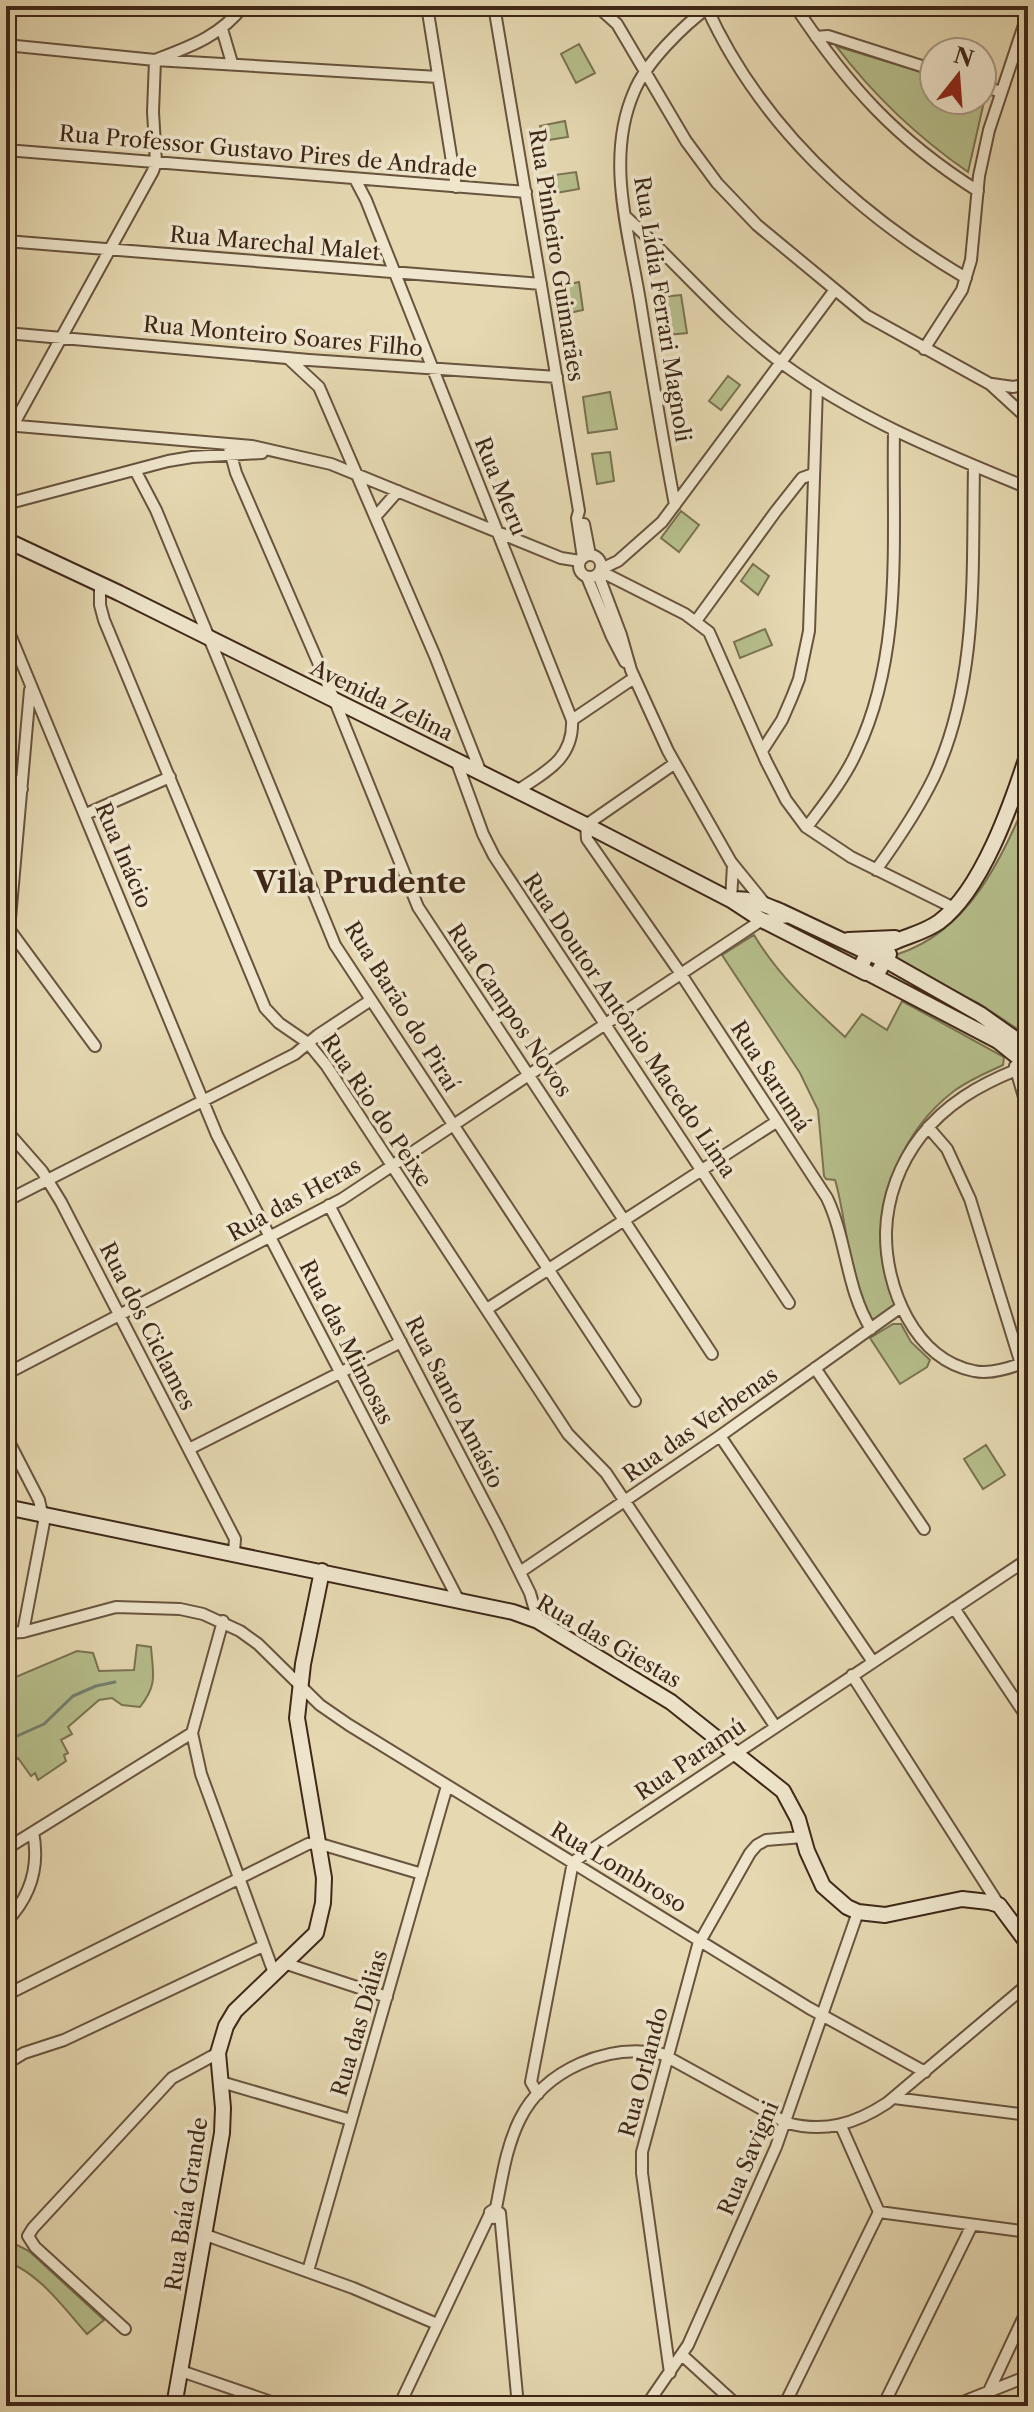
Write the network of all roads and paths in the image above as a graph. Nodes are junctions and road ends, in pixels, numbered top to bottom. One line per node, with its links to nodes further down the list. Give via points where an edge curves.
1 (243, 6): 9 (street)
2 (427, 6): 16 (street)
3 (494, 6): 24 (street, Rua Pinheiro Guimarães)
4 (597, 6): 15 (street, via 617,24)
5 (795, 6): 10 (street)
6 (1017, 6): 8 (street)
7 (707, 7): 15 (street, Rua Lídia Ferrari Magnoli); 29 (street, via 755,89 810,158 889,229)
8 (1028, 11): 18 (street)
9 (222, 29): 12 (street); 13 (street)
10 (816, 37): 14 (street, via 828,36); 23 (street, via 883,118)
11 (6, 45): 12 (street)
12 (155, 60): 13 (street); 20 (street)
13 (232, 63): 16 (street)
14 (918, 65)
15 (645, 73): 25 (street, Rua Lídia Ferrari Magnoli, via 634,90 622,134); 31 (street, via 717,183)
16 (438, 77): 22 (street)
17 (998, 91): 18 (street)
18 (1001, 92): 23 (street)
19 (6, 150): 20 (street, Rua Professor Gustavo Pires de Andrade)
20 (156, 162): 21 (street, Rua Professor Gustavo Pires de Andrade); 27 (street)
21 (355, 179): 22 (street, Rua Professor Gustavo Pires de Andrade); 28 (street, Rua Meru)
22 (456, 187): 24 (street, Rua Professor Gustavo Pires de Andrade)
23 (978, 191): 29 (street)
24 (526, 192): 30 (street, Rua Pinheiro Guimarães)
25 (626, 217): 37 (street); 60 (street, Rua Lídia Ferrari Magnoli)
26 (6, 241): 27 (street, Rua Marechal Malet)
27 (109, 249): 28 (street, Rua Marechal Malet); 33 (street)
28 (395, 273): 30 (street, Rua Marechal Malet); 38 (street, Rua Meru)
29 (966, 278): 34 (street)
30 (541, 284): 39 (street, Rua Pinheiro Guimarães)
31 (834, 291): 34 (street); 37 (street)
32 (6, 333): 33 (street, Rua Monteiro Soares Filho)
33 (61, 337): 35 (street, Rua Monteiro Soares Filho); 47 (street)
34 (924, 349): 40 (street)
35 (289, 359): 36 (street, Rua Monteiro Soares Filho); 42 (street)
36 (324, 361): 38 (street, Rua Monteiro Soares Filho); 42 (street)
37 (781, 362): 43 (street); 60 (street)
38 (433, 369): 39 (street, Rua Monteiro Soares Filho); 62 (street, Rua Meru)
39 (557, 377): 64 (street, Rua Pinheiro Guimarães, via 577,518)
40 (990, 384): 41 (street); 46 (street)
41 (1028, 384)
42 (319, 387): 56 (street)
43 (817, 387): 48 (street); 55 (street)
44 (1028, 396): 45 (main road)
45 (1028, 411)
46 (1028, 419)
47 (9, 425): 49 (street); 50 (street)
48 (894, 432): 53 (street); 86 (street, via 885,662 857,753)
49 (6, 438)
50 (190, 441): 51 (street); 52 (street)
51 (229, 449): 52 (street); 56 (street, via 311,458); 71 (street, Rua Campos Novos)
52 (192, 457): 54 (street)
53 (974, 466): 57 (street); 90 (street, via 970,625 956,713 933,778)
54 (135, 470): 59 (street); 68 (street, Rua Barão do Piraí)
55 (813, 474): 66 (street, via 802,478); 73 (street, via 806,646 792,697)
56 (359, 475): 58 (street); 61 (street)
57 (1028, 488)
58 (398, 491): 61 (street); 62 (street)
59 (6, 504)
60 (675, 505): 64 (street, via 643,541 622,556)
61 (376, 516): 78 (street)
62 (498, 532): 64 (street); 72 (street, Rua Meru)
63 (8, 539): 65 (main road, Avenida Zelina)
64 (591, 567): 66 (street); 69 (street, Rua Pinheiro Guimarães, via 612,637)
65 (100, 584): 68 (main road, Avenida Zelina); 79 (street, Rua Rio do Peixe, via 104,620)
66 (696, 621): 73 (street, via 714,640)
67 (6, 625): 70 (street, Rua Inácio)
68 (208, 638): 71 (main road, Avenida Zelina); 100 (street, Rua Barão do Piraí, via 335,945)
69 (633, 674): 72 (street); 76 (street, Rua Pinheiro Guimarães)
70 (30, 688): 81 (street); 84 (street, Rua Inácio)
71 (334, 699): 75 (main road, Avenida Zelina); 106 (street, Rua Campos Novos, via 418,907)
72 (572, 720): 82 (street, via 572,738 561,761)
73 (762, 751): 86 (street, via 786,800)
74 (1028, 753): 83 (main road)
75 (456, 760): 78 (main road, Avenida Zelina); 101 (street, Rua Doutor Antônio Macedo Lima, via 494,856)
76 (674, 764): 85 (street); 89 (street, Rua Pinheiro Guimarães)
77 (6, 771): 81 (street)
78 (481, 773): 82 (main road, Avenida Zelina)
79 (170, 777): 84 (street); 102 (street, Rua Rio do Peixe, via 265,1008)
80 (1028, 783): 83 (main road)
81 (22, 789): 94 (street)
82 (517, 791): 85 (main road, Avenida Zelina)
83 (1015, 794): 92 (main road, via 988,855)
84 (86, 814): 108 (street, Rua Inácio)
85 (586, 825): 87 (main road, Avenida Zelina); 88 (street, Rua Sarumá, via 587,839)
86 (807, 827): 90 (street)
87 (614, 840): 88 (street); 91 (main road, Avenida Zelina)
88 (604, 861): 98 (street, Rua Sarumá)
89 (733, 865): 91 (street); 93 (street, Rua Pinheiro Guimarães)
90 (876, 870): 92 (street)
91 (731, 900): 93 (main road, Avenida Zelina)
92 (954, 908): 95 (main road)
93 (765, 913): 96 (main road, via 792,917); 98 (street, Rua das Heras); 99 (main road)
94 (8, 928): 103 (street)
95 (903, 939): 96 (main road); 97 (main road)
96 (843, 941): 97 (main road)
97 (878, 957): 99 (main road, via 879,973); 104 (main road, via 980,1014)
98 (681, 974): 101 (street, Rua das Heras); 110 (street, Rua Sarumá)
99 (869, 974): 104 (main road)
100 (371, 1000): 102 (street); 111 (street, Rua Barão do Piraí)
101 (605, 1024): 106 (street, Rua das Heras); 115 (street, Rua Doutor Antônio Macedo Lima)
102 (308, 1043): 108 (street); 114 (street, Rua Rio do Peixe)
103 (95, 1046)
104 (1021, 1050): 105 (main road)
105 (1022, 1068): 107 (street); 112 (street, via 968,1094)
106 (530, 1074): 111 (street, Rua das Heras); 119 (street, Rua Campos Novos)
107 (1025, 1094): 109 (street)
108 (204, 1100): 116 (street); 120 (street, Rua das Mimosas)
109 (1028, 1111)
110 (776, 1122): 115 (street); 126 (street, Rua Sarumá, via 833,1210 855,1295)
111 (454, 1125): 114 (street, Rua das Heras); 121 (street, Rua Barão do Piraí)
112 (928, 1127): 123 (street, via 900,1172 888,1209 886,1247); 129 (street, via 947,1149 970,1199)
113 (6, 1130): 116 (street, Rua dos Ciclames)
114 (392, 1166): 118 (street, Rua das Heras); 124 (street, Rua Rio do Peixe)
115 (703, 1170): 119 (street); 122 (street, Rua Doutor Antônio Macedo Lima)
116 (48, 1180): 117 (street); 125 (street, Rua dos Ciclames)
117 (6, 1201)
118 (329, 1205): 120 (street, Rua das Heras); 127 (street, Rua Santo Amásio)
119 (625, 1220): 121 (street); 128 (street, Rua Campos Novos)
120 (269, 1236): 125 (street, Rua das Heras); 131 (street, Rua das Mimosas)
121 (548, 1270): 124 (street); 133 (street, Rua Barão do Piraí)
122 (789, 1303)
123 (901, 1307): 126 (street, Rua das Verbenas); 129 (street, via 925,1342 948,1361 975,1371)
124 (487, 1309): 137 (street, Rua Rio do Peixe, via 568,1434 597,1461)
125 (120, 1315): 132 (street, Rua das Heras); 136 (street, Rua dos Ciclames)
126 (871, 1329): 130 (street, Rua das Verbenas)
127 (401, 1342): 131 (street); 144 (street, Rua Santo Amásio)
128 (712, 1354)
129 (1024, 1363)
130 (815, 1368): 135 (street, Rua das Verbenas); 140 (street)
131 (339, 1372): 136 (street); 145 (street, Rua das Mimosas)
132 (6, 1374)
133 (635, 1401)
134 (6, 1436): 139 (street)
135 (720, 1436): 137 (street, Rua das Verbenas); 151 (street)
136 (189, 1449): 141 (street, Rua dos Ciclames, via 235,1539)
137 (625, 1500): 144 (street, Rua das Verbenas); 155 (street, Rua Rio do Peixe)
138 (6, 1507): 139 (main road, Rua das Giestas)
139 (43, 1514): 141 (main road, Rua das Giestas); 149 (street)
140 (924, 1529)
141 (234, 1552): 143 (main road, Rua das Giestas)
142 (1028, 1559): 146 (street, Rua Paramú)
143 (322, 1571): 145 (main road, Rua das Giestas); 153 (main road, Rua Baía Grande)
144 (520, 1572): 148 (street, Rua Santo Amásio)
145 (459, 1601): 148 (main road, Rua das Giestas)
146 (954, 1608): 151 (street, Rua Paramú); 154 (street)
147 (223, 1621): 149 (street, Rua Lombroso, via 180,1609 116,1607); 153 (street, Rua Lombroso, via 258,1644); 156 (street)
148 (538, 1621): 157 (main road, Rua das Giestas, via 671,1702)
149 (23, 1632): 150 (street, Rua Lombroso)
150 (6, 1633)
151 (873, 1662): 152 (street, Rua Paramú)
152 (852, 1675): 155 (street, Rua Paramú); 166 (street)
153 (300, 1685): 158 (street, Rua Lombroso, via 349,1725); 161 (main road, Rua Baía Grande, via 297,1718)
154 (1028, 1719)
155 (775, 1726): 157 (street, Rua Paramú)
156 (192, 1733): 159 (street); 165 (street)
157 (735, 1752): 160 (main road, Rua das Giestas, via 783,1791); 163 (street, Rua Paramú)
158 (447, 1786): 163 (street, Rua Lombroso); 164 (street, Rua das Dálias)
159 (33, 1832): 162 (street); 168 (street, via 30,1887)
160 (803, 1837): 167 (main road, Rua das Giestas, via 823,1886); 169 (street, Rua Orlando, via 757,1845)
161 (317, 1843): 164 (street); 165 (street); 172 (main road, Rua Baía Grande, via 324,1878 320,1920 316,1933)
162 (6, 1849)
163 (573, 1862): 169 (street, Rua Lombroso); 182 (street, via 531,2082)
164 (422, 1874): 175 (street, Rua das Dálias)
165 (237, 1878): 171 (street); 174 (street)
166 (999, 1905): 167 (main road, via 962,1899 900,1914); 170 (main road)
167 (858, 1912): 176 (street, Rua Savigni)
168 (6, 1922)
169 (700, 1940): 176 (street, Rua Lombroso); 178 (street, Rua Orlando)
170 (1028, 1944)
171 (263, 1946): 172 (street); 179 (street)
172 (279, 1968): 175 (street); 177 (main road, Rua Baía Grande, via 235,2011)
173 (1028, 1984): 180 (street)
174 (6, 1995)
175 (387, 1997): 185 (street, Rua das Dálias)
176 (823, 2016): 180 (street, Rua Lombroso); 186 (street, Rua Savigni)
177 (218, 2053): 181 (main road, Rua Baía Grande); 196 (street, via 172,2078 30,2232 35,2247)
178 (668, 2056): 182 (street, via 648,2052 598,2057 558,2075); 186 (street); 199 (street, Rua Orlando, via 641,2162)
179 (6, 2064)
180 (925, 2072): 183 (street)
181 (221, 2082): 185 (street); 192 (main road, Rua Baía Grande, via 222,2133)
182 (538, 2094): 189 (street, via 513,2134)
183 (894, 2098): 184 (street); 187 (street)
184 (1028, 2115)
185 (351, 2120): 193 (street, Rua das Dálias)
186 (787, 2123): 187 (street); 197 (street, Rua Savigni)
187 (841, 2126): 188 (street)
188 (879, 2212): 190 (street); 209 (street)
189 (495, 2213): 195 (street); 206 (street)
190 (972, 2225): 191 (street); 210 (street)
191 (1028, 2232)
192 (203, 2234): 193 (street); 198 (main road, Rua Baía Grande)
193 (308, 2271): 195 (street)
194 (1028, 2308): 201 (street)
195 (437, 2324): 205 (street)
196 (125, 2329)
197 (682, 2355): 199 (street, Rua Savigni); 208 (street)
198 (181, 2371): 203 (main road, Rua Baía Grande); 204 (street)
199 (670, 2373): 207 (street, Rua Savigni)
200 (1028, 2376): 201 (street)
201 (989, 2391): 202 (street)
202 (976, 2402): 211 (street)
203 (174, 2406)
204 (283, 2406)
205 (399, 2406)
206 (518, 2406)
207 (646, 2406)
208 (738, 2406)
209 (784, 2406)
210 (883, 2406)
211 (953, 2406)

